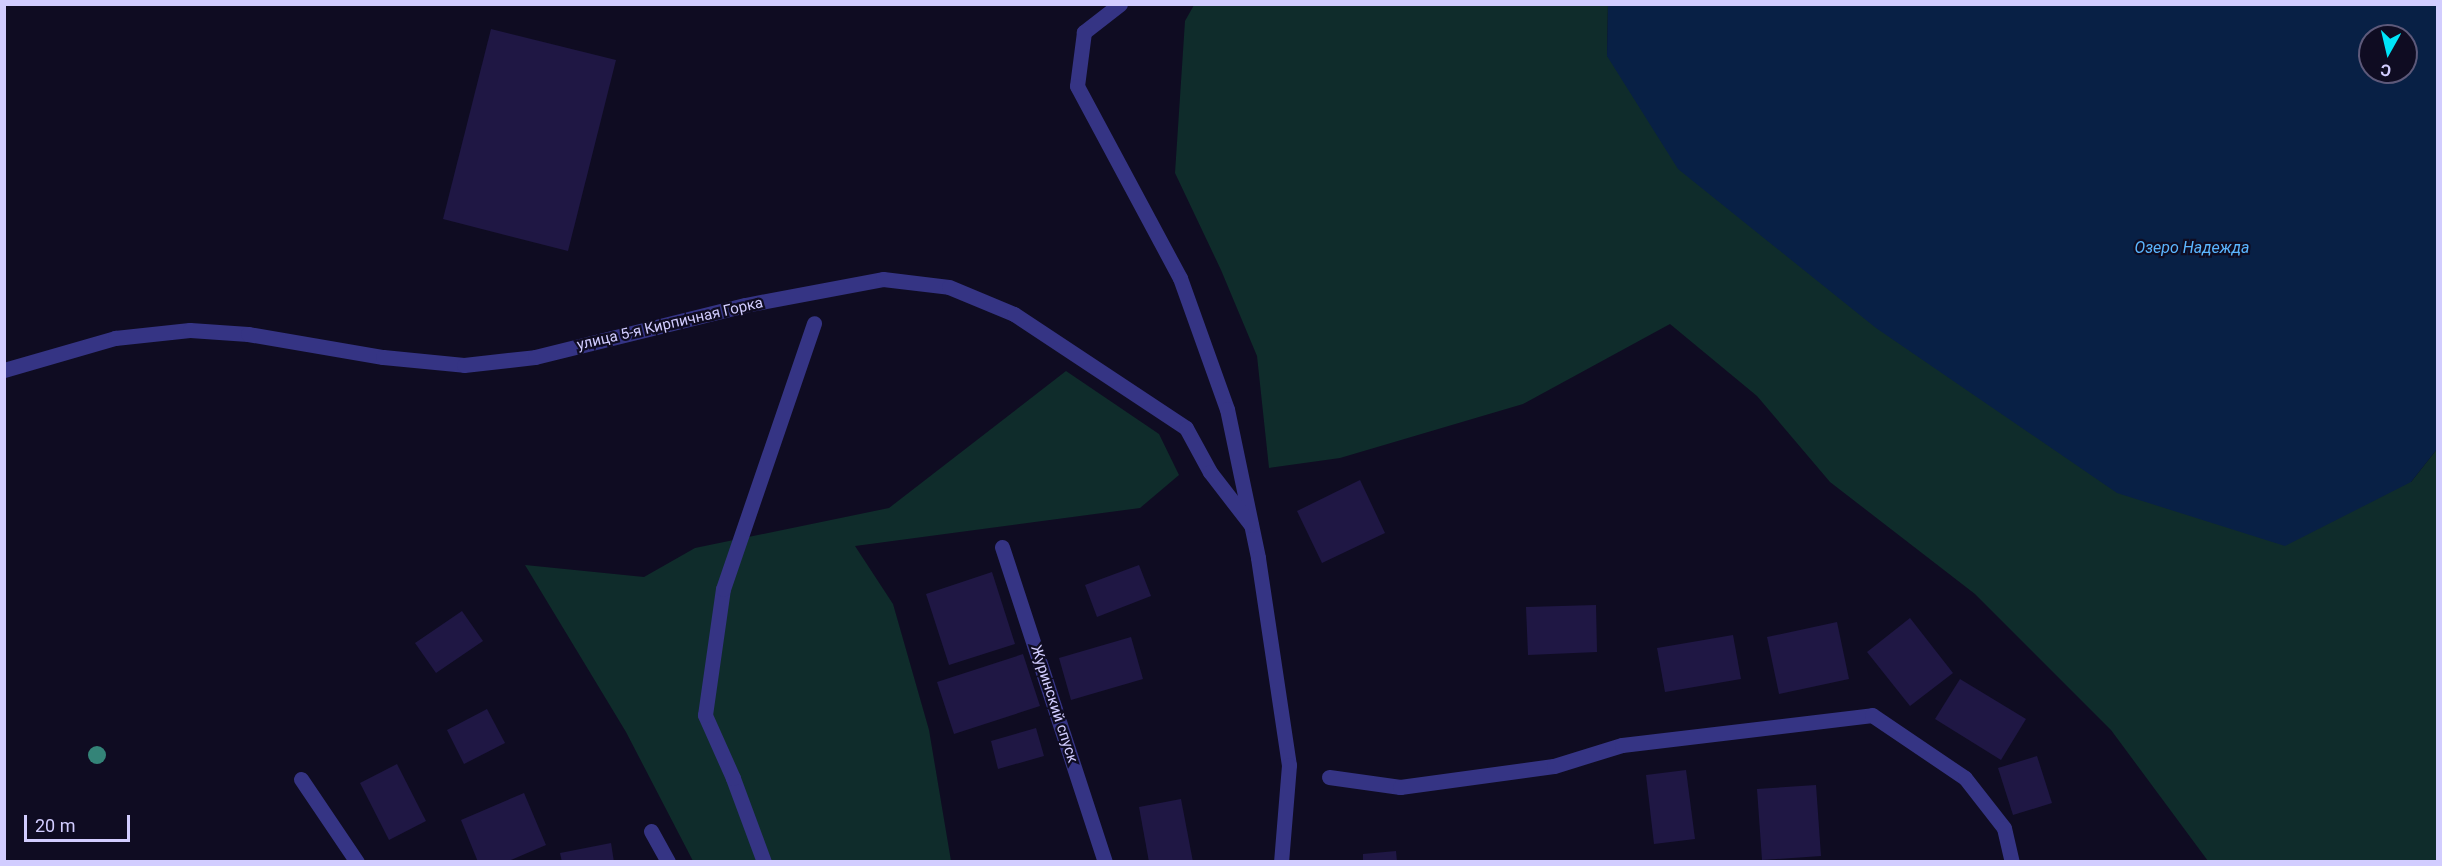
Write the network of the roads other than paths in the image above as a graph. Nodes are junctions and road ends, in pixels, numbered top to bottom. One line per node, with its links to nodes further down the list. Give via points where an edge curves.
1 (1120, 4): 4 (street, via 1084,32 1077,86 1180,278 1227,409)
2 (814, 323): 11 (street, via 723,589 705,715)
3 (4, 370): 4 (street, улица 5-я Кирпичная Горка, via 115,338 190,330 248,334 383,357 464,365 535,357 745,305 883,279 949,287 1014,314 1186,428 1210,472)
4 (1251, 525): 13 (street, via 1289,765)
5 (1002, 547): 12 (street, Журинский спуск)
6 (1329, 777): 14 (street, via 1400,787 1554,766 1622,745 1872,715 1965,778 2004,828)
7 (302, 779): 9 (street)
8 (651, 831): 10 (street)
9 (357, 861)
10 (669, 861)
11 (764, 861)
12 (1105, 861)
13 (1281, 861)
14 (2012, 861)

